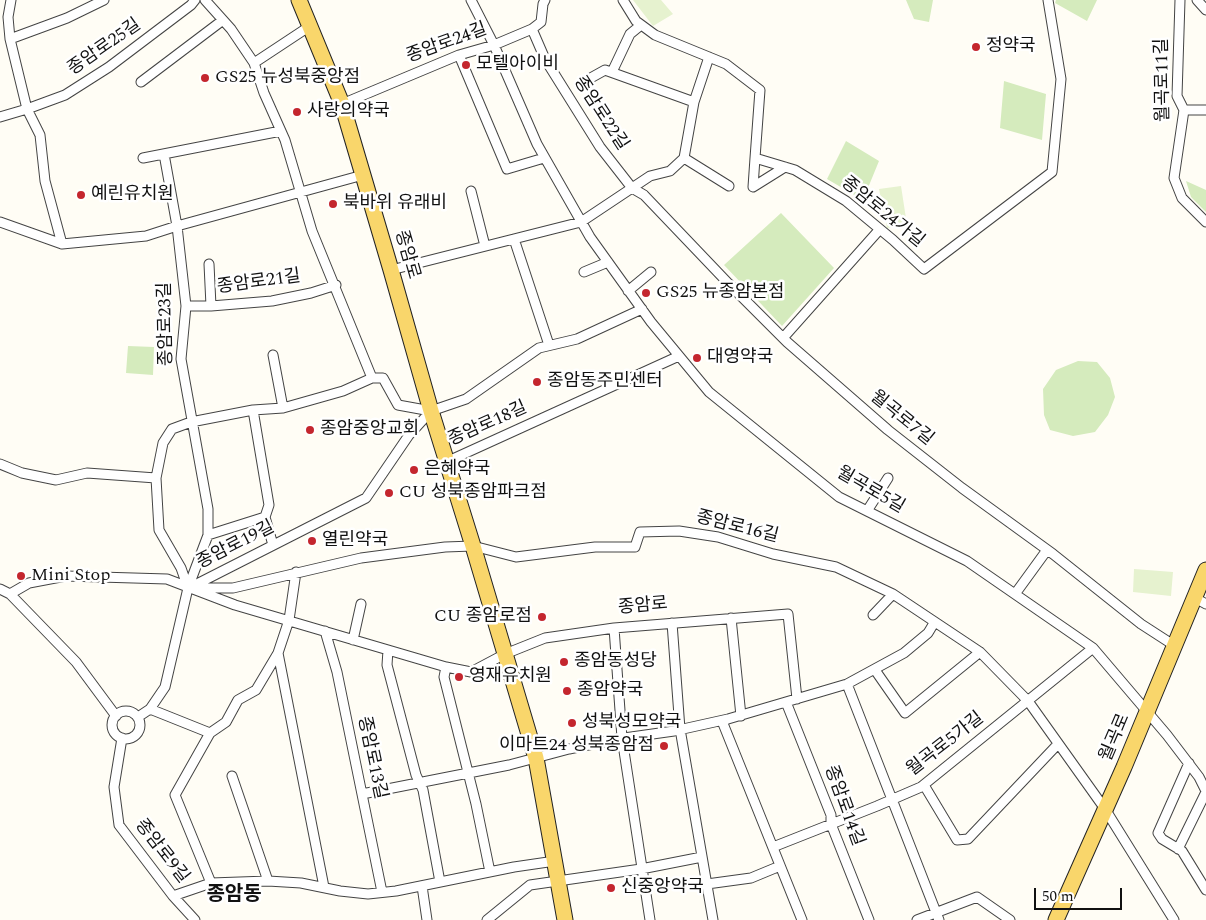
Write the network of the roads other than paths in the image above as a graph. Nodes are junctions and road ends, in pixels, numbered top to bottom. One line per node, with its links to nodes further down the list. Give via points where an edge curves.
1 (11, 0): 17 (street, via 8,17)
2 (104, 0): 17 (street)
3 (195, 0): 27 (street, 종암로25길, via 109,68 65,95)
4 (205, 0): 13 (street, 종암로21길)
5 (299, 0): 15 (main road, 종암로)
6 (471, 0): 18 (street, 월곡로5길)
7 (546, 0): 16 (street, via 541,22)
8 (623, 0): 14 (street)
9 (1048, 0): 47 (street, 종암로24가길, via 1061,79 1052,172 924,269)
10 (1180, 0): 28 (street, 월곡로11길, via 1177,96)
11 (1197, 0): 12 (street)
12 (1206, 10)
13 (223, 20): 21 (street, 종암로21길); 24 (street)
14 (641, 25): 20 (street, via 655,35); 22 (street, 종암로22길, via 630,34)
15 (310, 26): 21 (street); 26 (main road, 종암로)
16 (532, 29): 18 (street, 종암로24길); 40 (street, 종암로22길, via 545,59 600,147)
17 (10, 39): 27 (street)
18 (494, 45): 19 (street, 종암로24길); 34 (street, 월곡로5길)
19 (459, 55): 26 (street, 종암로24길); 34 (street, via 507,169)
20 (708, 57): 25 (street); 36 (street, via 726,64 760,90)
21 (254, 63): 31 (street, 종암로21길)
22 (612, 72): 23 (street, 종암로22길, via 605,70); 25 (street, 종암로22길)
23 (587, 80)
24 (141, 82)
25 (694, 102): 35 (street)
26 (342, 104): 38 (main road, 종암로)
27 (26, 109): 30 (street, 종암로25길); 49 (street, via 40,135 45,181)
28 (1184, 110): 29 (street); 45 (street, 월곡로11길, via 1174,178 1182,198)
29 (1206, 110)
30 (0, 116)
31 (281, 131): 32 (street); 42 (street, 종암로21길)
32 (164, 154): 33 (street); 46 (street, 종암로23길)
33 (143, 158)
34 (544, 158): 44 (street, 월곡로5길)
35 (684, 158): 39 (street); 40 (street, via 670,170 650,176)
36 (756, 158): 37 (street, 종암로24가길); 37 (street, via 753,187)
37 (785, 167): 47 (street, 종암로24가길, via 846,202)
38 (363, 174): 42 (street); 53 (main road, 종암로)
39 (729, 186)
40 (632, 188): 44 (street); 61 (street, 월곡로7길, via 644,195)
41 (471, 191): 50 (street)
42 (300, 192): 46 (street); 56 (street, 종암로21길, via 312,231)
43 (0, 222): 49 (street)
44 (581, 222): 48 (street); 51 (street, 월곡로5길)
45 (1206, 222)
46 (177, 226): 49 (street, via 146,236); 58 (street, 종암로23길)
47 (880, 229): 61 (street)
48 (514, 239): 50 (street); 62 (street)
49 (62, 244)
50 (485, 246): 53 (street)
51 (608, 262): 54 (street); 57 (street, 월곡로5길)
52 (209, 264): 59 (street)
53 (391, 270): 68 (main road, 종암로)
54 (584, 272)
55 (651, 272): 57 (street)
56 (336, 285): 59 (street, 종암로21길, via 272,301); 65 (street, 종암로21길)
57 (628, 291): 60 (street, 월곡로5길)
58 (186, 306): 59 (street, 종암로21길); 69 (street, 종암로23길, via 181,359)
59 (211, 306)
60 (642, 309): 62 (street, via 577,338); 64 (street, 월곡로5길)
61 (783, 338): 79 (street, 월곡로7길, via 888,430)
62 (548, 345): 68 (street, via 466,399)
63 (272, 355): 66 (street)
64 (679, 356): 70 (street, 종암로18길); 74 (street, 월곡로5길, via 710,392 839,497)
65 (372, 378): 66 (street, via 343,391); 68 (street, via 383,378 398,405)
66 (284, 408): 67 (street)
67 (253, 410): 69 (street); 75 (street, via 269,505)
68 (431, 412): 70 (main road, 종암로); 77 (street, 종암로19길, via 409,435 366,498)
69 (192, 422): 72 (street, via 172,428 163,443); 76 (street, 종암로23길, via 208,509)
70 (446, 462): 78 (main road, 종암로)
71 (0, 464): 72 (street, via 22,473 56,480 88,472)
72 (156, 478): 82 (street, via 159,530 181,568)
73 (888, 478): 74 (street)
74 (867, 511): 86 (street, 월곡로5길, via 967,561)
75 (265, 517): 76 (street); 77 (street)
76 (208, 534): 82 (street)
77 (274, 545): 82 (street, 종암로19길)
78 (473, 546): 81 (street, via 361,558); 85 (street, 종암로16길, via 516,557 595,547 634,547 640,532 679,531 836,566); 102 (main road, 종암로)
79 (1047, 550): 86 (street); 97 (street, 월곡로7길, via 1141,624)
80 (1206, 570): 87 (main road, 월곡로)
81 (296, 572): 82 (street, via 233,588); 91 (street)
82 (188, 588): 84 (street, 종암로19길, via 167,580 66,576 29,583); 91 (street); 109 (street, via 165,687)
83 (0, 589): 84 (street)
84 (10, 594): 111 (street, via 76,662)
85 (893, 594): 89 (street); 93 (street, 종암로16길)
86 (1015, 594): 98 (street, 월곡로5길)
87 (1201, 601): 97 (main road, 월곡로)
88 (360, 604): 96 (street)
89 (873, 615)
90 (731, 618): 92 (street, 종암로); 106 (street, 종암로, via 788,614); 112 (street)
91 (289, 620): 95 (street); 100 (street)
92 (672, 623): 94 (street, 종암로); 115 (street)
93 (934, 623): 101 (street, 종암로16길); 104 (street, via 928,633 904,653)
94 (614, 628): 102 (street, 종암로, via 545,638); 118 (street)
95 (325, 631): 96 (street); 129 (street, 종암로13길, via 337,672)
96 (353, 640): 99 (street)
97 (1175, 646): 110 (main road, 월곡로)
98 (1093, 648): 107 (street, 월곡로5가길); 110 (street, 월곡로5길)
99 (388, 650): 103 (street); 126 (street, via 387,665)
100 (278, 652): 116 (street, via 256,690 238,700 226,722); 146 (street)
101 (980, 652): 104 (street, via 905,713); 107 (street, 종암로16길)
102 (505, 654): 103 (street, via 471,672); 120 (main road, 종암로)
103 (446, 666): 123 (street, via 444,677)
104 (875, 670): 105 (street)
105 (847, 684): 106 (street); 130 (street)
106 (797, 699): 108 (street)
107 (1028, 701): 119 (street, 종암로16길); 127 (street, 월곡로5가길)
108 (786, 702): 112 (street); 132 (street, 종암로14길, via 831,815)
109 (150, 709): 113 (street); 116 (street)
110 (1147, 713): 121 (street, 월곡로5길); 131 (main road, 월곡로)
111 (116, 716): 113 (street, via 128,711); 117 (street, via 113,729)
112 (741, 716): 114 (street)
113 (138, 717): 117 (street, via 139,731 132,738)
114 (722, 721): 115 (street); 133 (street)
115 (680, 729): 118 (street); 135 (street)
116 (210, 733): 143 (street, via 175,795)
117 (122, 738): 149 (street, 종암로9길, via 114,787 119,825)
118 (622, 738): 120 (street); 138 (street)
119 (1058, 744): 127 (street, via 968,838 957,840); 131 (street, 종암로16길)
120 (536, 758): 123 (street); 136 (main road, 종암로)
121 (1189, 763): 125 (street, 월곡로5길); 134 (street, via 1158,833)
122 (1206, 769): 125 (street)
123 (468, 773): 126 (street); 139 (street)
124 (232, 776): 140 (street)
125 (1199, 777): 128 (street, 월곡로5길)
126 (419, 782): 129 (street); 142 (street)
127 (924, 785): 130 (street, 월곡로5가길)
128 (1206, 791): 134 (street)
129 (362, 794): 148 (street, 종암로13길)
130 (891, 800): 132 (street, 월곡로5가길); 150 (street)
131 (1105, 809): 161 (main road, 월곡로); 162 (street, 종암로16길)
132 (831, 824): 133 (street, 월곡로5가길); 158 (street, 종암로14길)
133 (773, 847): 137 (street)
134 (1178, 849): 147 (street)
135 (702, 858): 138 (street); 144 (street)
136 (555, 861): 139 (street); 141 (main road, 종암로)
137 (780, 866): 144 (street, via 751,878); 157 (street)
138 (641, 869): 141 (street); 155 (street)
139 (490, 872): 142 (street)
140 (268, 881): 143 (street); 146 (street, via 301,882)
141 (559, 881): 153 (street, via 530,885); 154 (main road, 종암로)
142 (440, 882): 145 (street)
143 (211, 883): 149 (street)
144 (707, 884): 156 (street)
145 (422, 886): 148 (street); 152 (street)
146 (324, 887): 148 (street, via 368,894)
147 (1206, 890)
148 (382, 892)
149 (173, 896): 151 (street, 종암로9길)
150 (938, 916): 159 (street); 160 (street, via 977,897)
151 (195, 920)
152 (427, 920)
153 (487, 920)
154 (565, 920)
155 (650, 920)
156 (713, 920)
157 (802, 920)
158 (869, 920)
159 (917, 920)
160 (1010, 920)
161 (1056, 920)
162 (1174, 920)

